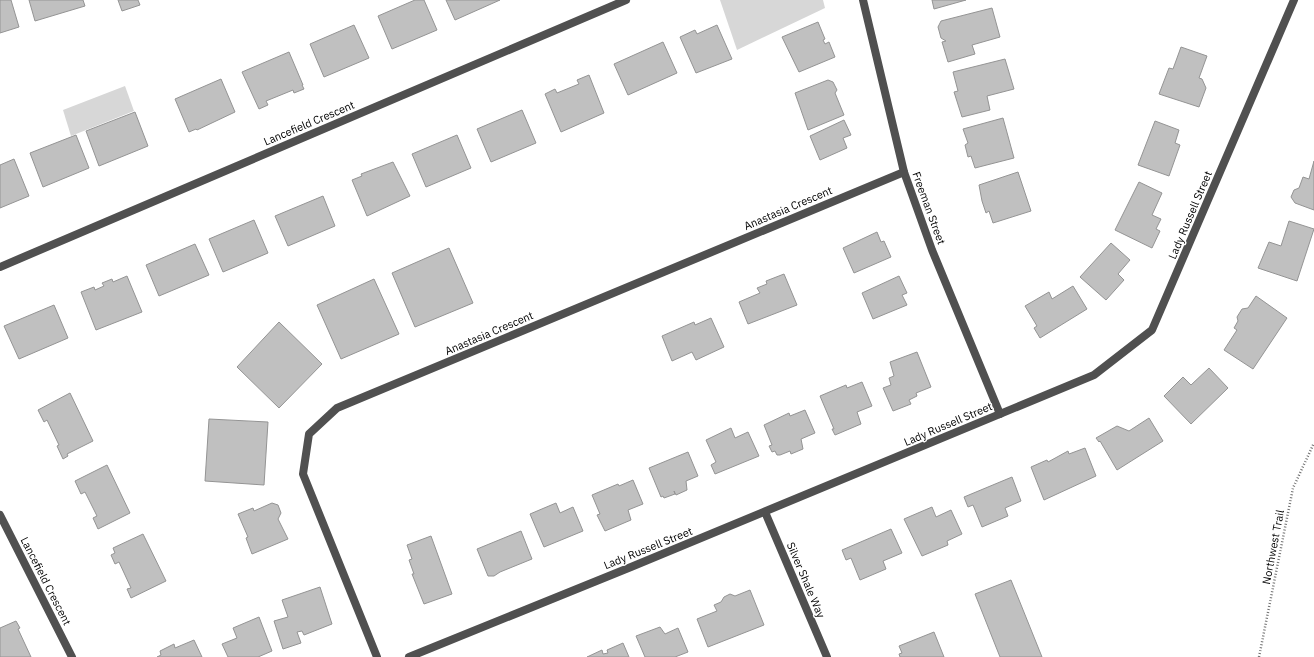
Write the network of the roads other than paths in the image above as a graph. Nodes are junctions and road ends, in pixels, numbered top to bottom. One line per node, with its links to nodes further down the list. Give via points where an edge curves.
1 (626, 0): 5 (street, Lancefield Crescent)
2 (864, 0): 4 (street, Freeman Street)
3 (1294, 0): 6 (street, Lady Russell Street, via 1152,330 1094,375)
4 (904, 172): 6 (street, Freeman Street, via 932,250); 10 (street, Anastasia Crescent, via 337,408 309,434 303,474)
5 (0, 267)
6 (1000, 414): 7 (street, Lady Russell Street)
7 (765, 512): 11 (street, Lady Russell Street); 12 (street, Silver Shale Way)
8 (0, 515): 9 (street, Lancefield Crescent)
9 (72, 657)
10 (377, 657)
11 (409, 657)
12 (827, 657)

